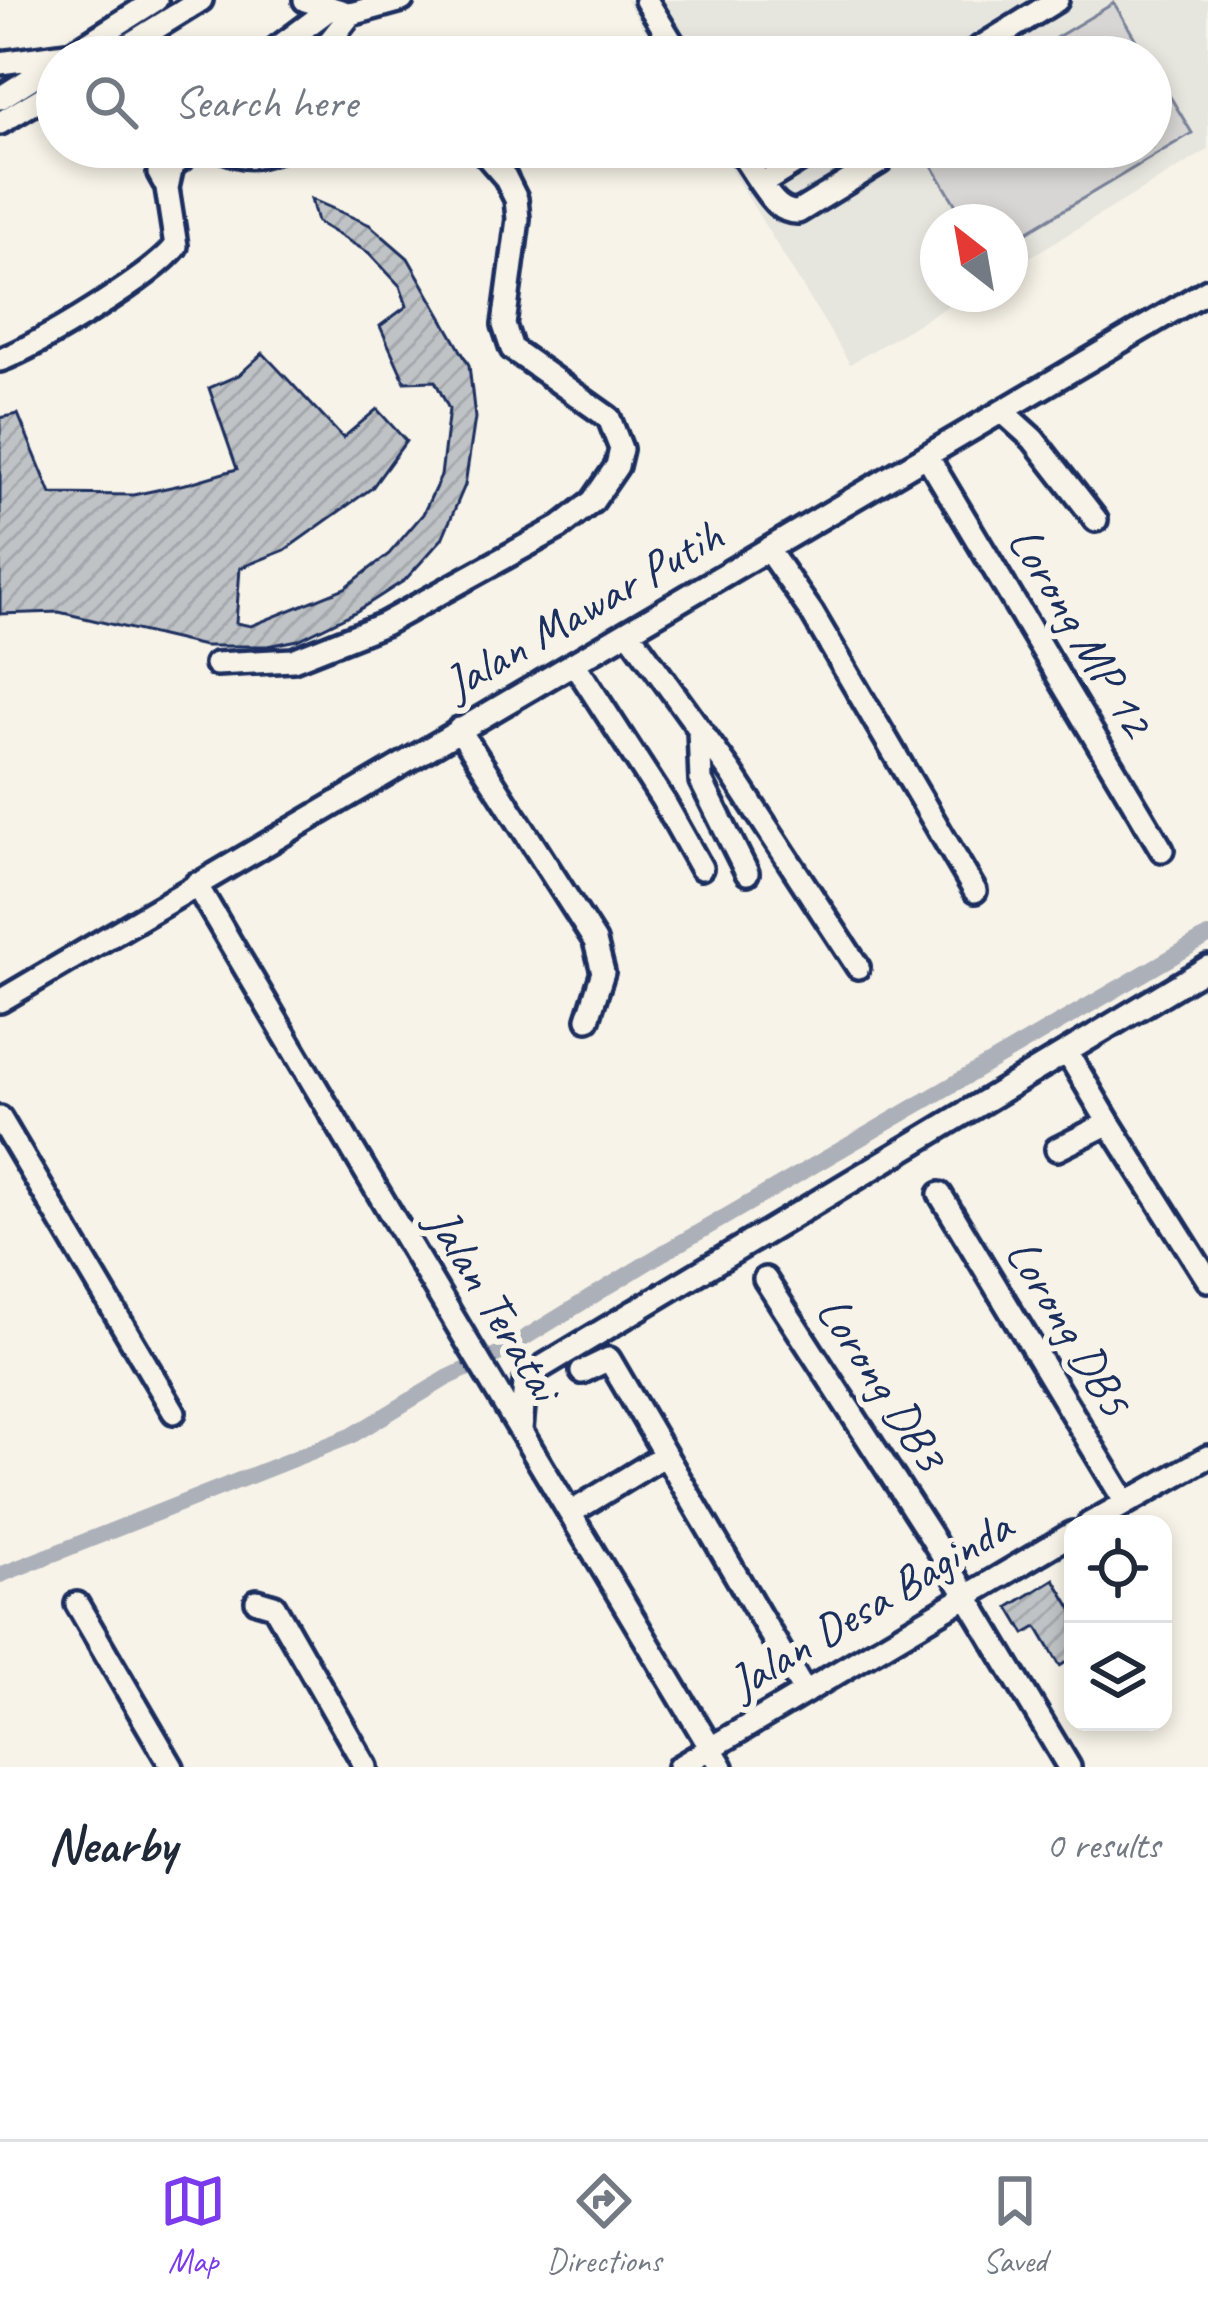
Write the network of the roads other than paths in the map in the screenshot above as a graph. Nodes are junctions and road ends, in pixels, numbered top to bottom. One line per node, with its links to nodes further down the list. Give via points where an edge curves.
1 (156, 0): 8 (street)
2 (202, 0): 9 (street)
3 (305, 0): 7 (street)
4 (402, 0): 7 (street)
5 (646, 0): 12 (street)
6 (1057, 0): 13 (street)
7 (341, 11): 10 (street); 11 (street)
8 (99, 36)
9 (143, 36)
10 (300, 36)
11 (330, 36)
12 (668, 36)
13 (999, 36)
14 (36, 60): 15 (street)
15 (0, 63)
16 (36, 75): 17 (street)
17 (0, 98)
18 (36, 101): 19 (street)
19 (0, 123)
20 (160, 168): 27 (street)
21 (171, 168): 27 (street)
22 (497, 168): 36 (street, via 518,219 504,325 512,350 609,418 621,449 617,466 593,501 560,527 383,624 293,660)
23 (750, 168): 26 (street)
24 (786, 168): 26 (street)
25 (870, 168): 26 (street, via 799,212 778,206)
26 (760, 184)
27 (166, 188): 29 (street, via 176,246 166,260)
28 (1208, 290): 30 (street, Jalan Mawar Putih)
29 (0, 360)
30 (1003, 412): 31 (street, Jalan Mawar Putih); 32 (street)
31 (927, 456): 33 (street, Jalan Mawar Putih); 39 (street, Lorong MP 12)
32 (1096, 520)
33 (768, 550): 34 (street, Jalan Mawar Putih); 43 (street)
34 (628, 632): 35 (street, Jalan Mawar Putih); 38 (street)
35 (574, 663): 37 (street, Jalan Mawar Putih); 40 (street)
36 (216, 664)
37 (459, 729): 42 (street, Jalan Mawar Putih); 47 (street, via 595,941 603,973)
38 (699, 729): 41 (street, via 701,781); 44 (street)
39 (1162, 850)
40 (701, 868)
41 (747, 873)
42 (196, 884): 46 (street, Jalan Mawar Putih); 57 (street, Jalan Teratai)
43 (975, 891)
44 (858, 967)
45 (1208, 967): 48 (street)
46 (0, 1001)
47 (588, 1019)
48 (1067, 1052): 50 (street); 57 (street, via 532,1373)
49 (0, 1118): 56 (street)
50 (1109, 1124): 51 (street); 54 (street)
51 (1057, 1149)
52 (940, 1194): 60 (street, Lorong DB5)
53 (765, 1279): 64 (street, Lorong DB3)
54 (1208, 1280)
55 (582, 1372): 58 (street, via 609,1359)
56 (174, 1412)
57 (521, 1430): 61 (street, Jalan Teratai)
58 (665, 1455): 61 (street); 67 (street)
59 (1208, 1457): 60 (street, Jalan Desa Baginda)
60 (1126, 1503): 62 (street, Jalan Desa Baginda)
61 (572, 1512): 68 (street, Jalan Teratai)
62 (1105, 1515)
63 (1064, 1538): 64 (street, Jalan Desa Baginda)
64 (964, 1595): 67 (street, Jalan Desa Baginda); 72 (street, Lorong DB3)
65 (257, 1601): 70 (street, via 274,1606)
66 (77, 1604): 69 (street)
67 (804, 1691): 68 (street, Jalan Desa Baginda)
68 (717, 1757): 71 (street, Jalan Desa Baginda)
69 (172, 1767)
70 (366, 1767)
71 (679, 1767)
72 (1069, 1767)

